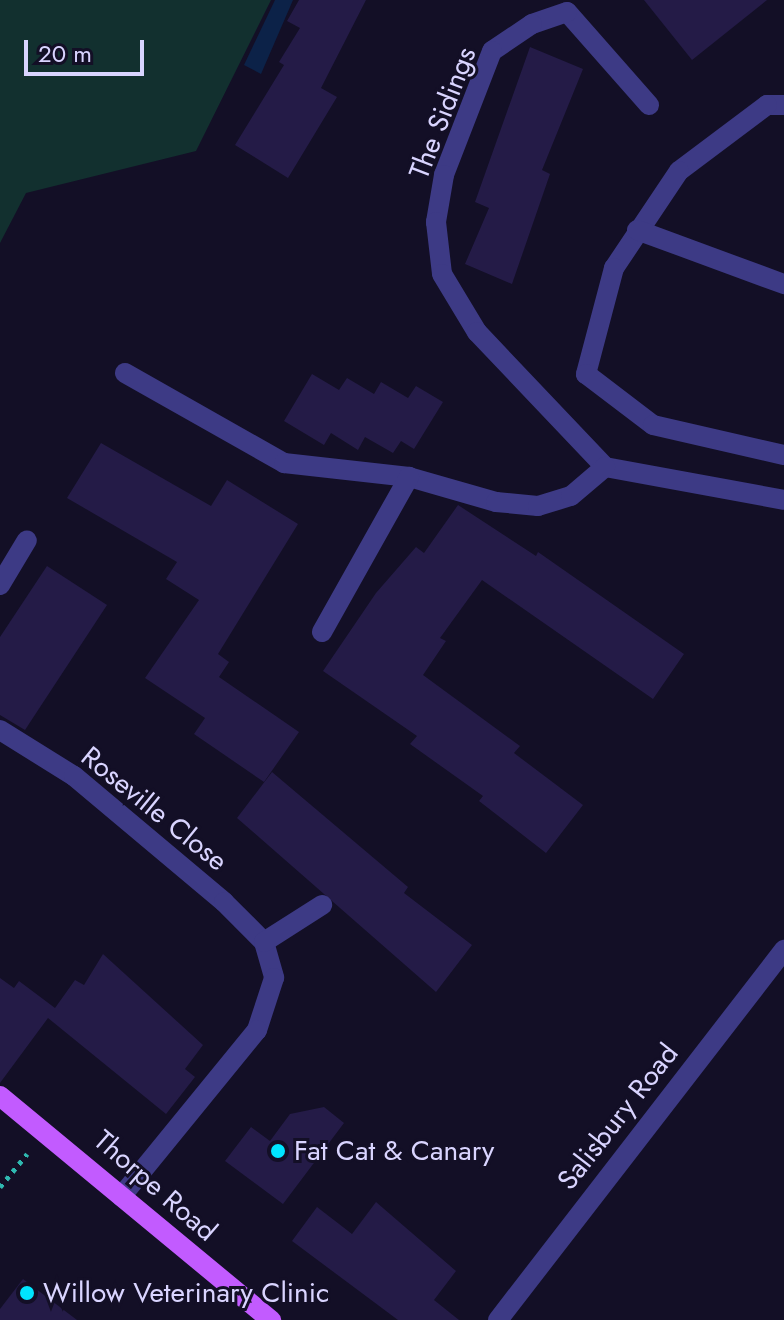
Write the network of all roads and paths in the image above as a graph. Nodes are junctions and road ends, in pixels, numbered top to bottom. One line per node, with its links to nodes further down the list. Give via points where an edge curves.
1 (568, 6): 2 (street, The Sidings); 8 (street, The Sidings, via 492,51 444,175 436,222 442,274 477,332)
2 (649, 105)
3 (784, 105): 4 (street, via 767,105 679,171)
4 (637, 230): 5 (street); 7 (street, via 614,268 586,374 653,425)
5 (784, 284)
6 (125, 373): 9 (street, via 284,463)
7 (784, 455)
8 (605, 467): 9 (street, via 571,496 538,506 496,502); 10 (street)
9 (409, 477): 13 (street)
10 (784, 500)
11 (27, 540): 12 (street)
12 (0, 585)
13 (322, 632)
14 (0, 730): 16 (street, Roseville Close, via 74,776)
15 (322, 905): 16 (street)
16 (264, 942): 21 (street, via 274,978 257,1030)
17 (784, 950): 23 (street, Salisbury Road)
18 (0, 1096): 21 (main road, Thorpe Road)
19 (27, 1153): 20 (path)
20 (0, 1187)
21 (121, 1197): 22 (main road, Thorpe Road)
22 (271, 1320)
23 (498, 1320)

